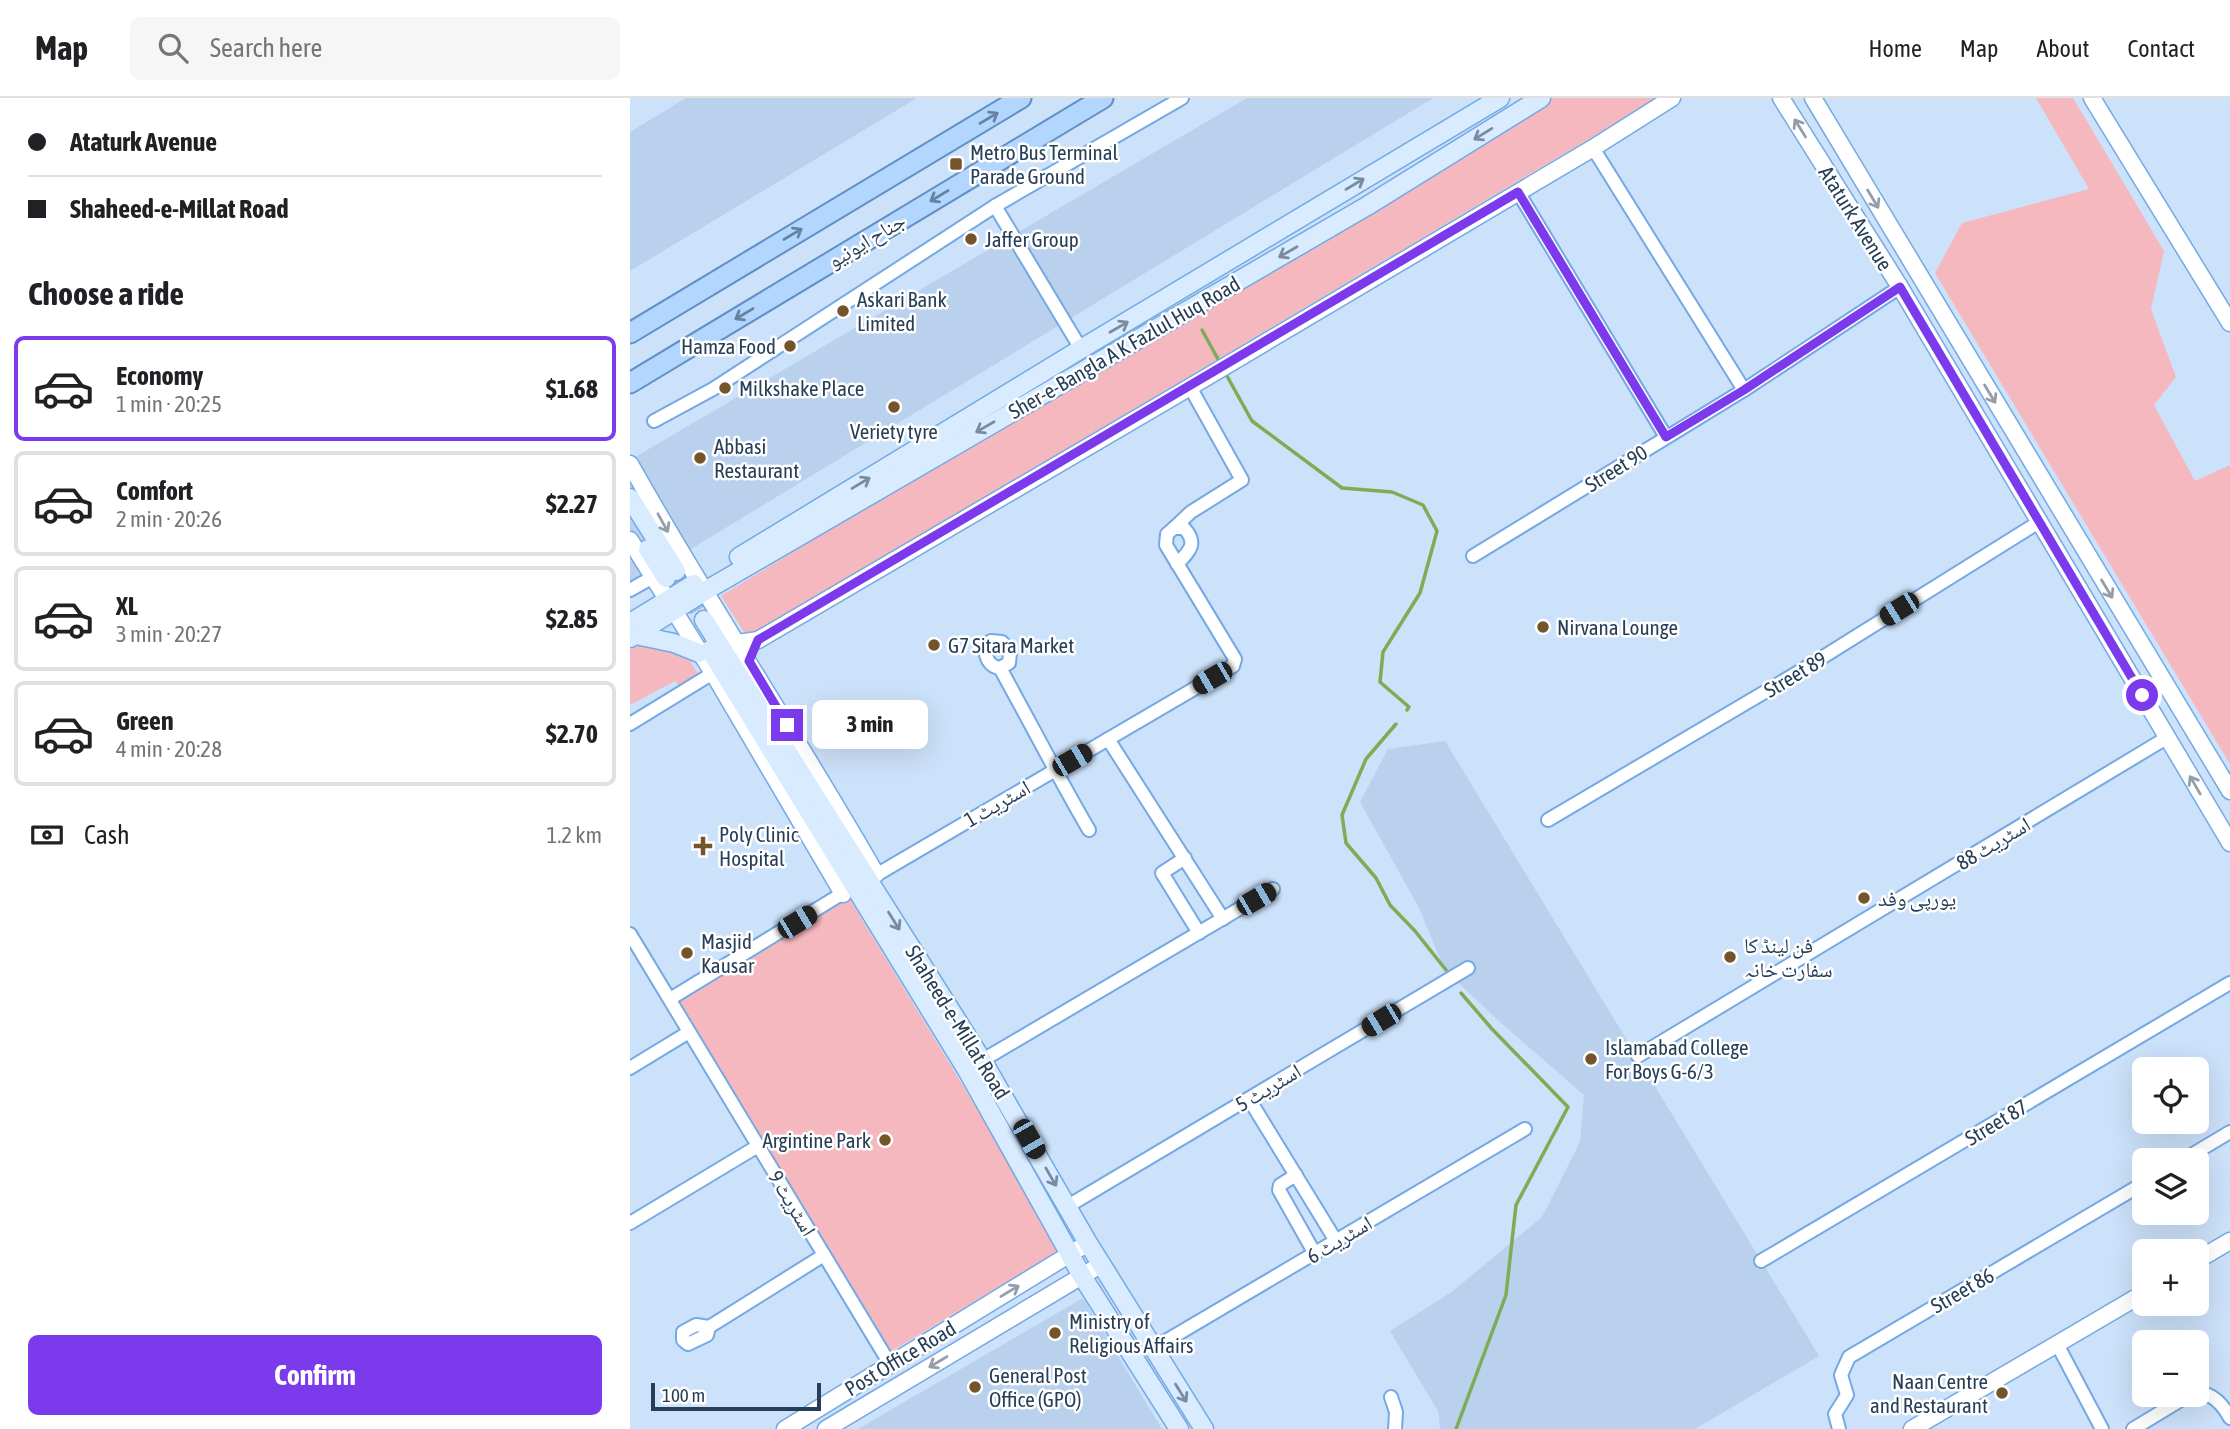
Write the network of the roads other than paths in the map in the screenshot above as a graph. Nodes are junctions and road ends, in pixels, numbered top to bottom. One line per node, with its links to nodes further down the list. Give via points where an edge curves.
1 (1021, 98): 15 (main road, جناح ایونیو, one-way to 1)
2 (1103, 98): 17 (main road, جناح ایونیو, one-way to 17)
3 (1182, 98): 12 (street)
4 (1500, 98): 16 (main road, Sher-e-Bangla A K Fazlul Huq Road, one-way to 4)
5 (1541, 98): 33 (main road, Sher-e-Bangla A K Fazlul Huq Road, one-way to 33, via 1367,206)
6 (1672, 98): 10 (street)
7 (1782, 98): 13 (street, Ataturk Avenue, one-way to 7)
8 (1813, 98): 28 (street, Ataturk Avenue, one-way to 28)
9 (2092, 98): 14 (street)
10 (1593, 148): 11 (street); 19 (street)
11 (1518, 192): 18 (street); 21 (street)
12 (995, 206): 16 (street); 20 (street, via 713,389)
13 (1900, 287): 19 (street, Street 90); 25 (street, Ataturk Avenue)
14 (2230, 324)
15 (630, 333)
16 (1081, 349): 33 (main road, Sher-e-Bangla A K Fazlul Huq Road, one-way to 16)
17 (630, 383)
18 (1190, 387): 26 (street, via 1242,480); 38 (street)
19 (1744, 390): 21 (street, Street 90)
20 (654, 421)
21 (1666, 437): 29 (street, Street 90)
22 (630, 464): 33 (street, Shaheed-e-Millat Road, one-way to 33)
23 (630, 498): 32 (main road)
24 (630, 519): 32 (main road)
25 (2039, 522): 31 (street, Ataturk Avenue); 49 (street, Street 89, via 1807,667)
26 (1174, 528): 30 (street, via 1167,534 1166,545); 30 (street, via 1184,528 1193,543)
27 (630, 540): 32 (street, Shaheed-e-Millat Road)
28 (2086, 554): 31 (street); 48 (street, Ataturk Avenue, one-way to 48)
29 (1473, 556)
30 (1177, 564): 46 (street, اسٹریٹ 1, via 1236,663)
31 (2065, 566): 45 (street, Ataturk Avenue)
32 (665, 575): 34 (street); 35 (street, Shaheed-e-Millat Road)
33 (701, 587): 35 (main road); 39 (street, Shaheed-e-Millat Road)
34 (630, 590)
35 (671, 605): 37 (main road); 40 (street, Shaheed-e-Millat Road)
36 (699, 623): 53 (main road, Shaheed-e-Millat Road)
37 (632, 632): 40 (main road)
38 (758, 640): 39 (street); 41 (street)
39 (738, 643): 41 (street, Shaheed-e-Millat Road)
40 (699, 653): 43 (street, Shaheed-e-Millat Road)
41 (749, 661): 53 (street, Shaheed-e-Millat Road)
42 (1000, 668): 47 (street)
43 (713, 673): 44 (street); 53 (street, Shaheed-e-Millat Road)
44 (630, 724)
45 (2168, 737): 51 (street, Ataturk Avenue, one-way to 45); 62 (street, اسٹریٹ 88)
46 (1108, 739): 47 (street, اسٹریٹ 1); 52 (street)
47 (1054, 770): 50 (street); 53 (street, اسٹریٹ 1)
48 (2230, 791)
49 (1548, 820)
50 (1089, 830)
51 (2230, 844)
52 (1185, 858): 55 (street); 56 (street, via 1162,873)
53 (860, 884): 60 (street, اسٹریٹ 1); 63 (main road, Shaheed-e-Millat Road)
54 (1273, 889): 55 (street)
55 (1223, 919): 56 (street)
56 (1199, 933): 63 (street)
57 (630, 934): 60 (street, اسٹریٹ 9)
58 (1468, 968): 65 (street, اسٹریٹ 5)
59 (2230, 983): 81 (street, Street 87)
60 (670, 999): 61 (street, اسٹریٹ 9)
61 (689, 1032): 64 (street); 68 (street, اسٹریٹ 9)
62 (1639, 1056)
63 (974, 1065): 72 (main road, Shaheed-e-Millat Road, one-way to 72); 78 (main road, Shaheed-e-Millat Road)
64 (630, 1068)
65 (1249, 1098): 70 (street); 72 (street, اسٹریٹ 5)
66 (1525, 1129): 74 (street, اسٹریٹ 6)
67 (2230, 1132): 69 (street)
68 (758, 1146): 73 (street); 80 (street, اسٹریٹ 9)
69 (2203, 1148)
70 (1296, 1175): 74 (street); 79 (street, via 1279,1190)
71 (2132, 1190): 101 (street, Street 86, via 1849,1357 1842,1375 1847,1395 1835,1414)
72 (1068, 1206): 76 (main road, Shaheed-e-Millat Road)
73 (630, 1223)
74 (1336, 1241): 79 (street, اسٹریٹ 6)
75 (2230, 1241): 77 (street)
76 (1088, 1243): 78 (street, Post Office Road); 82 (main road, Shaheed-e-Millat Road)
77 (2209, 1253)
78 (1070, 1254): 83 (main road, Shaheed-e-Millat Road); 85 (street, Post Office Road, one-way to 78)
79 (1314, 1254): 89 (street, اسٹریٹ 6)
80 (824, 1255): 87 (street, via 709,1327 707,1335); 90 (street, اسٹریٹ 9)
81 (1761, 1261)
82 (1102, 1264): 83 (street, Post Office Road); 89 (main road, Shaheed-e-Millat Road)
83 (1083, 1276): 86 (street, Post Office Road); 98 (main road, Shaheed-e-Millat Road)
84 (2132, 1300): 88 (street)
85 (980, 1310): 86 (street, Post Office Road); 90 (street, Post Office Road)
86 (992, 1330): 97 (street, Post Office Road, one-way to 97)
87 (699, 1339)
88 (2057, 1344): 102 (street); 103 (street)
89 (1154, 1348): 99 (main road, Shaheed-e-Millat Road, one-way to 99)
90 (890, 1364): 96 (street, Post Office Road)
91 (2230, 1393): 95 (street)
92 (2209, 1396): 95 (street)
93 (1391, 1397): 100 (street)
94 (2169, 1407): 104 (street)
95 (2227, 1413)
96 (785, 1429)
97 (826, 1429)
98 (1179, 1429)
99 (1204, 1429)
100 (1395, 1429)
101 (1839, 1429)
102 (1913, 1429)
103 (2102, 1429)
104 (2133, 1429)

